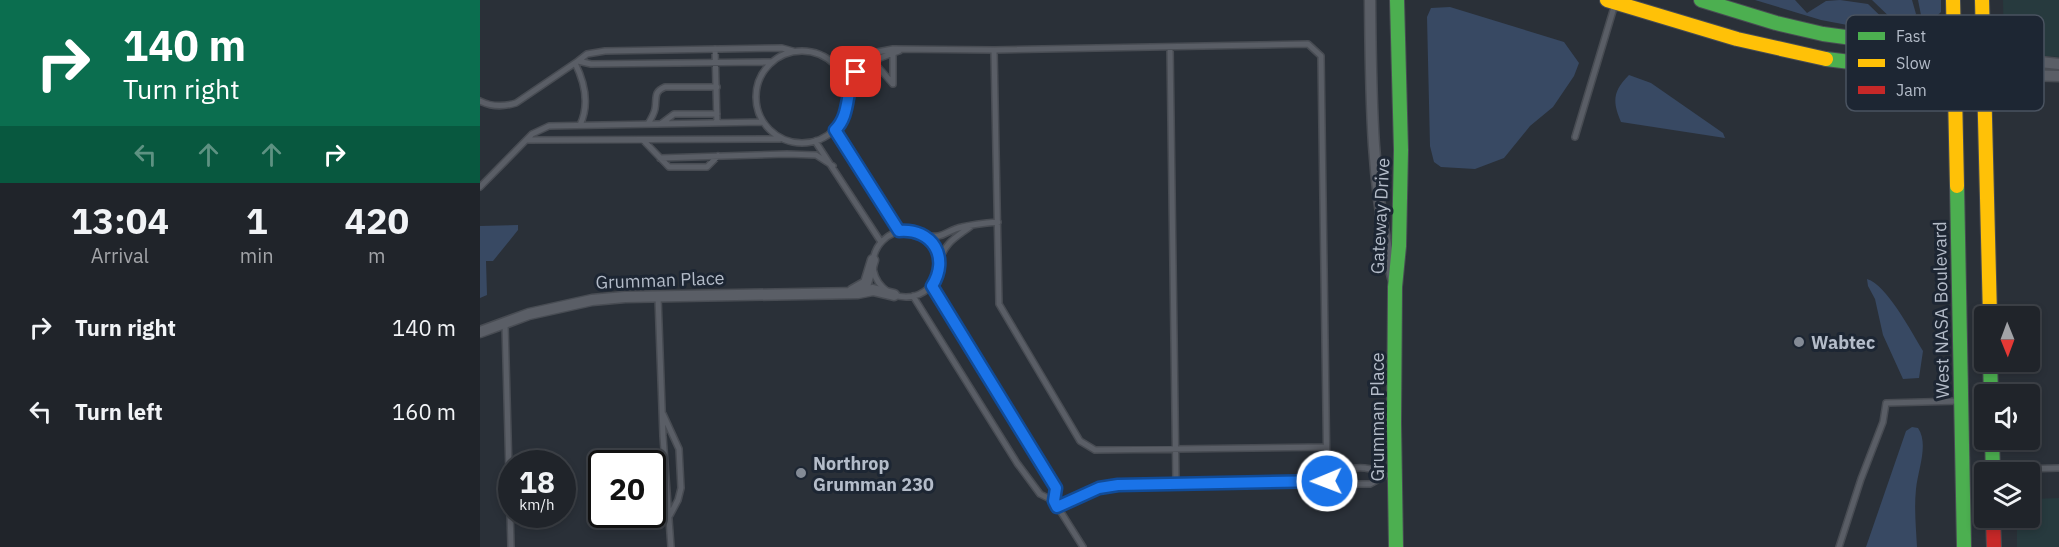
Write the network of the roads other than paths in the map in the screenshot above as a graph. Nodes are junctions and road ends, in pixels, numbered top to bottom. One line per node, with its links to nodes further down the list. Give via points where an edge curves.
1 (1370, 0): 54 (street, Gateway Drive, via 1376,178)
2 (1397, 0): 54 (main road, Gateway Drive, via 1401,150)
3 (1701, 0): 9 (main road, via 1776,23)
4 (1953, 0): 7 (main road, West NASA Boulevard)
5 (1983, 0): 8 (main road)
6 (1611, 1): 19 (main road, via 1756,43); 37 (lane)
7 (1954, 15)
8 (1983, 15)
9 (1846, 37)
10 (1170, 47): 12 (lane); 64 (lane, via 1308,44 1321,56); 65 (lane)
11 (715, 49): 13 (lane); 15 (lane, via 605,51 586,54); 16 (lane)
12 (994, 50): 14 (lane); 46 (lane)
13 (794, 51): 17 (lane); 18 (lane, via 814,52)
14 (893, 51): 18 (lane, via 872,53 844,66); 21 (lane); 21 (lane, via 893,84 879,68)
15 (576, 62): 16 (lane); 27 (lane, via 516,103 504,106); 35 (lane, via 585,89 585,111)
16 (716, 62): 17 (lane); 25 (lane)
17 (771, 62): 31 (lane, via 757,84 756,103)
18 (832, 62): 26 (lane, via 846,83)
19 (1846, 62)
20 (2044, 62): 22 (street)
21 (868, 64): 26 (lane, via 856,72)
22 (2059, 64)
23 (2044, 76): 24 (street)
24 (2059, 76)
25 (717, 87): 30 (lane); 34 (lane, via 659,90)
26 (848, 96): 36 (lane, via 841,124)
27 (480, 101)
28 (1956, 111): 62 (main road, West NASA Boulevard)
29 (1985, 111): 59 (main road)
30 (717, 114): 32 (lane, via 674,114); 33 (lane)
31 (763, 122): 33 (lane); 38 (lane)
32 (662, 123): 33 (lane); 34 (lane)
33 (717, 123)
34 (648, 124): 35 (lane)
35 (580, 125): 39 (lane, via 549,126)
36 (835, 130): 41 (lane); 48 (lane)
37 (1575, 137)
38 (782, 139): 40 (lane); 41 (lane)
39 (527, 140): 40 (lane); 45 (lane)
40 (643, 140): 43 (lane)
41 (815, 141): 44 (lane)
42 (718, 156): 43 (lane); 43 (lane, via 707,167 669,167); 44 (lane, via 816,155)
43 (660, 158)
44 (833, 166): 50 (lane)
45 (480, 187)
46 (998, 222): 47 (lane); 65 (lane, via 999,304 1080,441 1095,450)
47 (972, 225): 49 (lane, via 935,238); 52 (lane, via 950,240)
48 (899, 231): 49 (lane); 50 (lane)
49 (923, 235): 52 (lane, via 937,250)
50 (881, 242): 51 (lane)
51 (873, 260): 55 (street, via 866,283); 56 (lane, via 877,281)
52 (940, 261): 53 (lane)
53 (932, 286): 58 (lane); 71 (lane, via 1056,488)
54 (1395, 287): 68 (main road, Grumman Place)
55 (846, 293): 56 (street, Grumman Place, via 873,290); 57 (street, Grumman Place)
56 (894, 295): 58 (lane)
57 (658, 297): 60 (street, Grumman Place, via 592,300 529,314); 63 (lane)
58 (914, 297): 71 (lane, via 1017,463 1041,494)
59 (1989, 306)
60 (505, 324): 61 (street, Grumman Place); 75 (lane)
61 (480, 332)
62 (1961, 400): 79 (lane, via 1886,403 1883,422); 80 (main road, West NASA Boulevard)
63 (662, 412): 73 (lane); 73 (lane, via 679,449 681,488)
64 (1326, 447): 65 (lane); 69 (lane)
65 (1176, 448): 70 (lane)
66 (2059, 468): 67 (lane)
67 (2040, 469)
68 (1390, 475): 69 (lane, via 1370,484); 69 (lane, via 1370,467 1353,468 1342,470); 78 (main road, Grumman Place)
69 (1330, 481): 70 (lane)
70 (1176, 484): 72 (lane, via 1099,488)
71 (1054, 501): 72 (lane)
72 (1057, 507): 77 (lane)
73 (670, 514): 76 (lane)
74 (1994, 528): 81 (main road)
75 (511, 547)
76 (671, 547)
77 (1083, 547)
78 (1396, 547)
79 (1839, 547)
80 (1964, 547)
81 (1994, 547)

